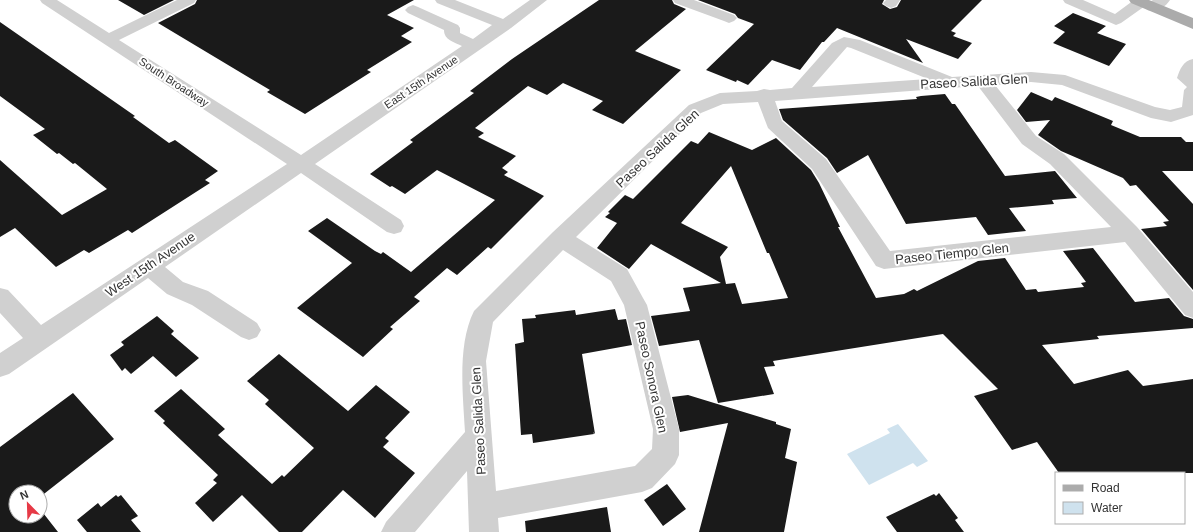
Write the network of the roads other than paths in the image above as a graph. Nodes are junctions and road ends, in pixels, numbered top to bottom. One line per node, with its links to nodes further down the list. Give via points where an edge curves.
1 (47, 0): 12 (street, South Broadway)
2 (189, 0): 12 (street)
3 (442, 0): 11 (street)
4 (540, 0): 11 (street, East 15th Avenue)
5 (680, 0): 9 (street)
6 (1070, 0): 7 (street, via 1116,20)
7 (1148, 2): 10 (main road)
8 (413, 10): 13 (street, via 452,28 452,35)
9 (729, 18)
10 (1193, 24)
11 (505, 25): 13 (street, East 15th Avenue)
12 (108, 39): 21 (street, South Broadway)
13 (474, 45): 21 (street, East 15th Avenue)
14 (1193, 64): 17 (street, via 1186,78)
15 (982, 80): 16 (street, Paseo Salida Glen); 18 (street, Paseo Salida Glen, via 1031,77 1065,80 1151,112 1171,116 1190,110); 23 (street, via 1029,140 1057,159)
16 (950, 82): 19 (street, Paseo Salida Glen); 19 (street, via 854,43 844,42)
17 (1193, 83)
18 (1193, 90)
19 (798, 92): 20 (street, Paseo Salida Glen)
20 (764, 94): 23 (street, Paseo Tiempo Glen, via 774,124 819,164 884,260); 24 (street, Paseo Salida Glen, via 720,98 695,109)
21 (302, 164): 22 (street, South Broadway); 25 (street, West 15th Avenue)
22 (394, 226)
23 (1130, 233): 27 (street)
24 (561, 238): 31 (street, Paseo Salida Glen, via 482,318 474,361); 32 (street, Paseo Sonora Glen, via 618,275 635,305 666,429 665,455 642,478)
25 (148, 266): 28 (street, via 175,288 200,298); 29 (street, West 15th Avenue)
26 (0, 297): 29 (street)
27 (1193, 308)
28 (249, 330)
29 (39, 339): 30 (street, West 15th Avenue)
30 (0, 366)
31 (479, 436): 32 (street, Paseo Salida Glen); 33 (street)
32 (483, 507): 34 (street, Paseo Salida Glen)
33 (396, 532)
34 (484, 532)

